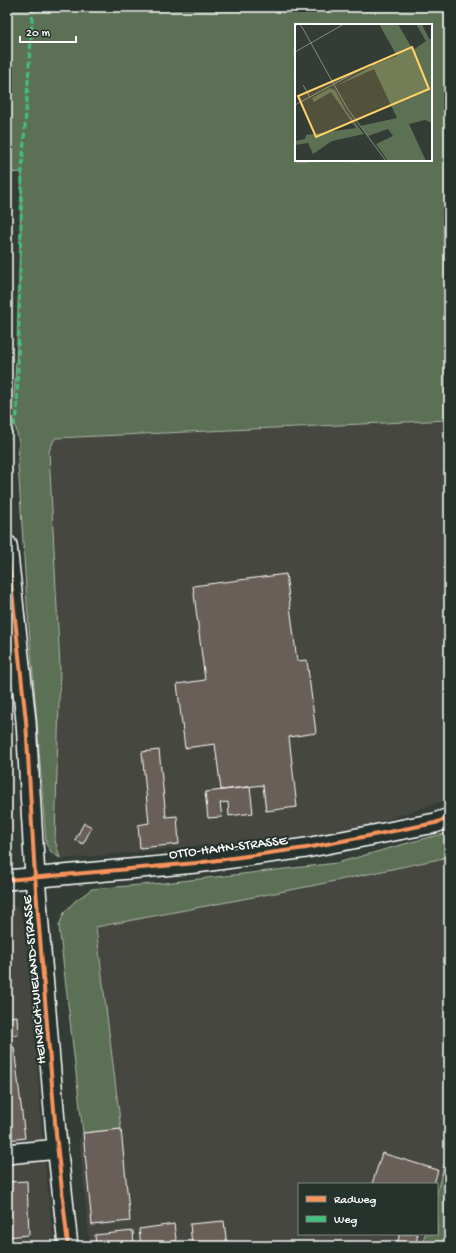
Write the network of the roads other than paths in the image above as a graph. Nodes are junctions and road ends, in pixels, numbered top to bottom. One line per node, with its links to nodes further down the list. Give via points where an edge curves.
1 (7, 545): 3 (street, HEINRICH-WIELAND-STRASSE, via 17,723)
2 (449, 818): 3 (street, OTTO-HAHN-STRASSE, via 435,823 306,848 196,862)
3 (35, 877): 4 (street, OTTO-HAHN-STRASSE); 5 (street, HEINRICH-WIELAND-STRASSE)
4 (7, 880)
5 (58, 1149): 6 (street); 7 (street, HEINRICH-WIELAND-STRASSE)
6 (7, 1154)
7 (68, 1246)

